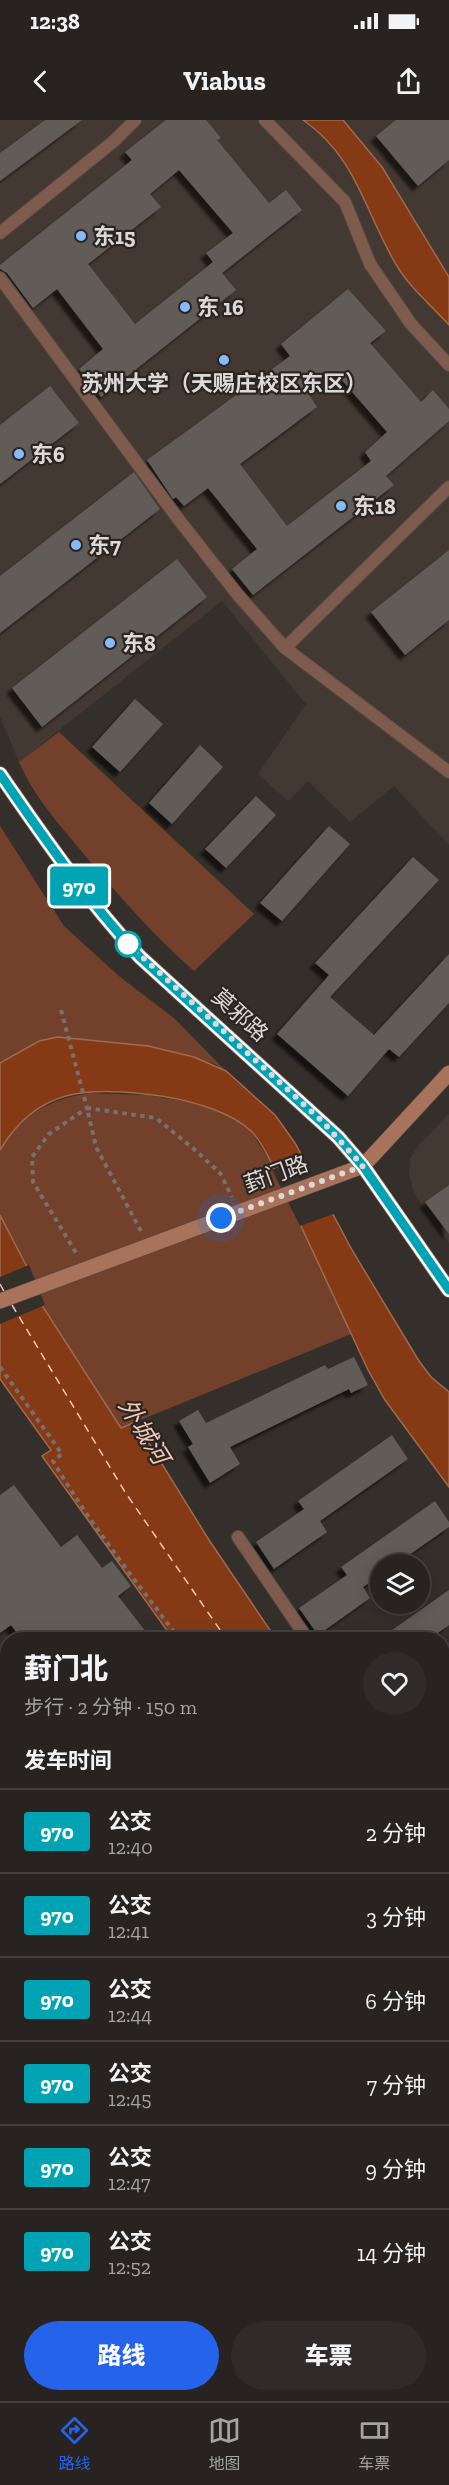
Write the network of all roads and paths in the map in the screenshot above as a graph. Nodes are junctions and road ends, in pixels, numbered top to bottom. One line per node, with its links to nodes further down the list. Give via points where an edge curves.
1 (135, 120): 3 (lane)
2 (265, 120): 5 (lane, via 345,202 370,264 411,324)
3 (0, 233)
4 (0, 278): 7 (lane, via 179,520)
5 (449, 365)
6 (449, 487): 7 (lane)
7 (285, 648): 8 (lane)
8 (449, 772)
9 (0, 774): 13 (main road, 莫邪路, via 72,877 140,957 322,1121)
10 (61, 1010): 12 (path)
11 (449, 1073): 13 (main road, 葑门路)
12 (87, 1108): 14 (path, via 156,1118 220,1173); 15 (path, via 96,1147); 16 (path, via 49,1134 32,1157 33,1182)
13 (363, 1166): 14 (main road, 葑门路); 17 (main road, 莫邪路)
14 (240, 1211): 15 (main road, 葑门路)
15 (149, 1245): 16 (main road, 葑门路)
16 (86, 1269): 18 (main road, 葑门路)
17 (449, 1290)
18 (0, 1301)
19 (0, 1367): 21 (path, via 62,1454 52,1461 65,1482)
20 (238, 1537): 22 (lane)
21 (174, 1632)
22 (303, 1632)

